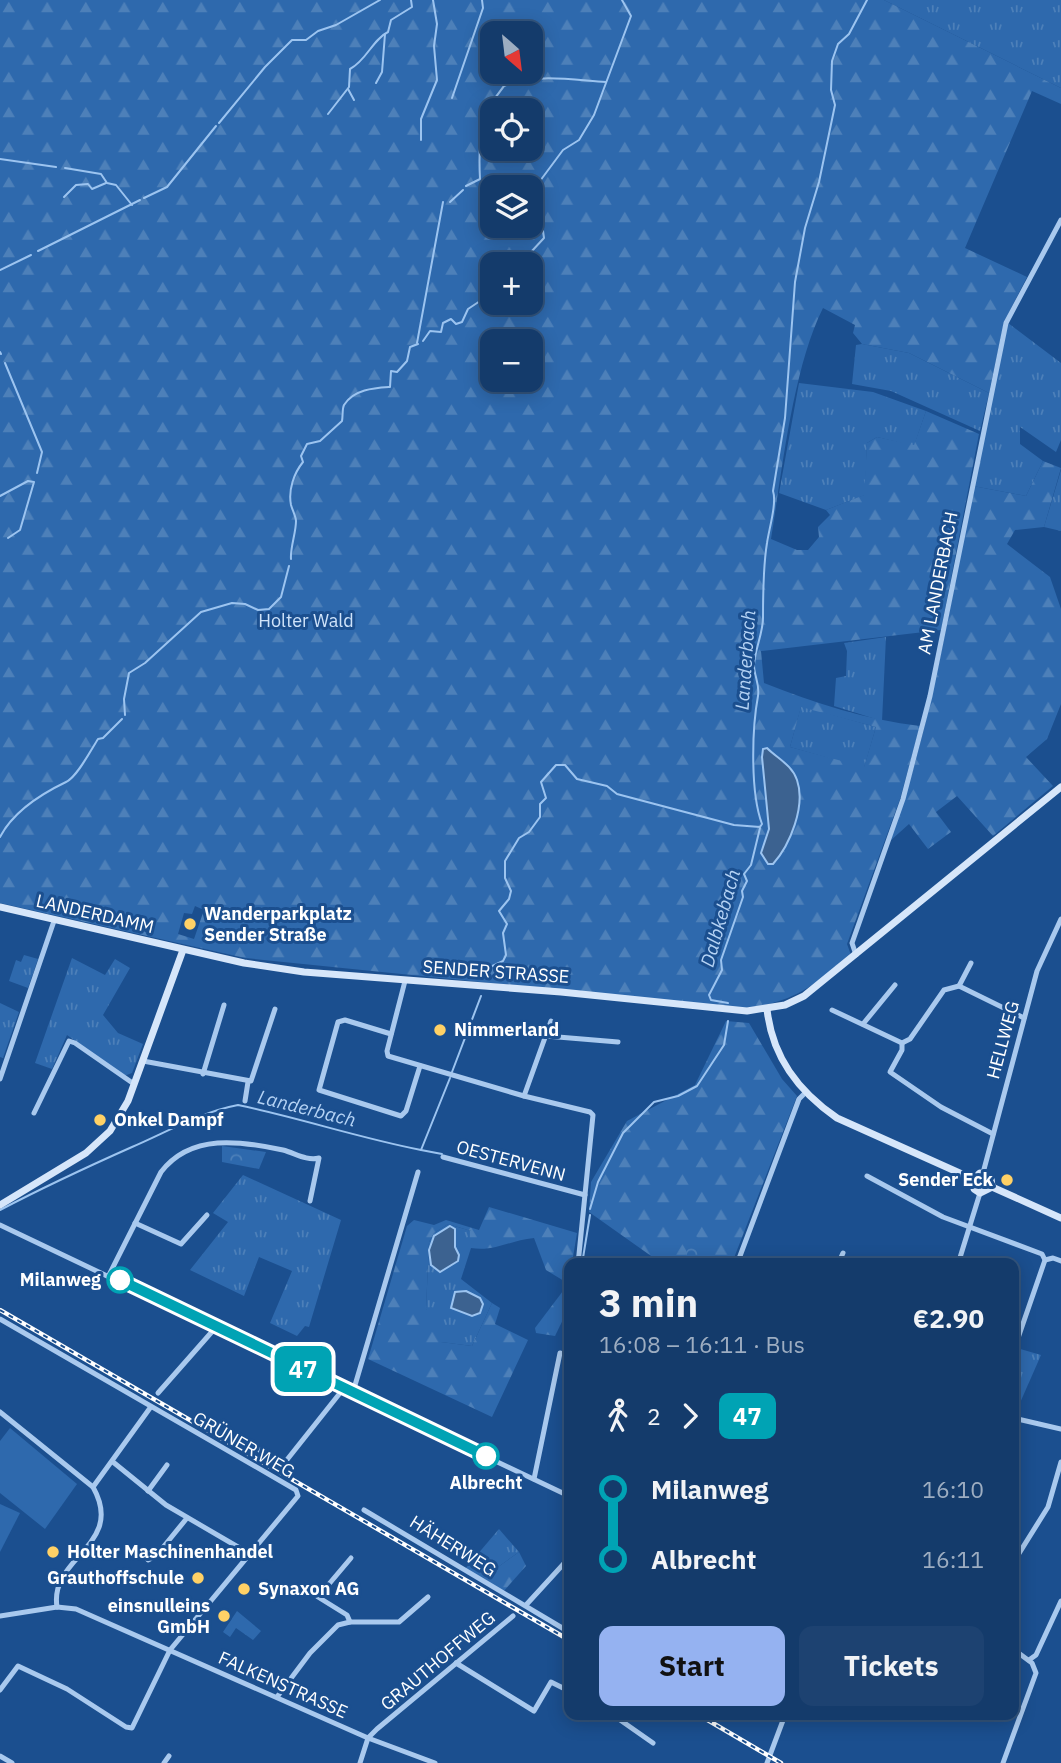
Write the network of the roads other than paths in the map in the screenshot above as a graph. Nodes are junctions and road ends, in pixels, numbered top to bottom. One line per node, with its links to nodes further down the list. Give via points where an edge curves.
1 (1061, 220): 7 (street, AM LANDERBACH, via 1006,323 930,696 903,799 852,943)
2 (1061, 787): 7 (main road, SENDER STRASSE)
3 (0, 908): 5 (main road, LANDERDAMM)
4 (1061, 919): 16 (street, HELLWEG, via 1037,971)
5 (54, 921): 6 (main road, LANDERDAMM); 26 (street)
6 (183, 950): 9 (main road, SENDER STRASSE, via 304,972); 23 (main road)
7 (856, 955): 14 (main road, SENDER STRASSE, via 804,996)
8 (971, 963): 11 (street)
9 (405, 981): 14 (main road, SENDER STRASSE, via 730,1010); 19 (street)
10 (895, 985): 18 (street)
11 (958, 986): 16 (street); 22 (street, via 944,990 910,1040)
12 (224, 1005): 25 (street)
13 (275, 1009): 27 (street)
14 (767, 1009): 29 (main road, via 779,1056)
15 (832, 1010): 18 (street)
16 (1024, 1018): 33 (street, HELLWEG)
17 (551, 1021): 20 (street)
18 (863, 1024): 22 (street)
19 (391, 1034): 24 (street, via 388,1056); 24 (street, via 338,1022 318,1090 401,1116)
20 (546, 1036): 21 (street); 30 (street)
21 (618, 1042)
22 (902, 1044): 33 (street, via 890,1072 941,1107)
23 (143, 1061): 25 (street); 28 (main road)
24 (420, 1066): 30 (street)
25 (203, 1074): 27 (street)
26 (0, 1079)
27 (247, 1082): 31 (street)
28 (134, 1084): 32 (street, via 69,1041); 43 (main road, via 121,1115 98,1143)
29 (804, 1094): 38 (main road, via 837,1118); 51 (street)
30 (524, 1096): 41 (street, via 593,1115)
31 (245, 1101)
32 (34, 1113)
33 (993, 1134): 36 (street, HELLWEG)
34 (443, 1157): 41 (street, OESTERVENN)
35 (418, 1172): 62 (street)
36 (983, 1173): 38 (main road); 39 (main road, via 991,1178)
37 (867, 1176): 48 (street, via 943,1217)
38 (973, 1179): 40 (main road)
39 (992, 1187): 40 (main road); 45 (main road)
40 (980, 1193): 48 (street)
41 (585, 1195): 50 (street, OESTERVENN)
42 (310, 1201): 46 (street, via 319,1158 217,1142 187,1151 168,1164 151,1186)
43 (0, 1205)
44 (207, 1214): 46 (street, via 181,1244)
45 (1061, 1218)
46 (135, 1223): 56 (street)
47 (0, 1225): 56 (street)
48 (970, 1226): 53 (street); 54 (street, via 1038,1252)
49 (843, 1253): 52 (street)
50 (579, 1258)
51 (739, 1258)
52 (841, 1258)
53 (960, 1258)
54 (1045, 1260): 55 (street); 59 (street)
55 (1061, 1261)
56 (108, 1275): 58 (street)
57 (0, 1319): 64 (street, GRÜNER WEG)
58 (217, 1326): 61 (street); 63 (street)
59 (1019, 1335)
60 (560, 1353): 72 (street)
61 (344, 1388): 62 (street); 68 (street, via 282,1466)
62 (353, 1392): 72 (street)
63 (158, 1393)
64 (150, 1408): 69 (street); 79 (street, GRÜNER WEG, via 298,1493)
65 (0, 1412): 73 (street)
66 (1019, 1419): 67 (street)
67 (1061, 1429)
68 (256, 1447)
69 (113, 1462): 73 (street); 74 (street)
70 (1061, 1462): 78 (street, via 1048,1507)
71 (167, 1465): 74 (street)
72 (534, 1479): 75 (street)
73 (93, 1487): 86 (street, via 103,1518 97,1534 57,1586)
74 (148, 1491): 77 (street)
75 (564, 1494)
76 (365, 1510): 85 (street, HÄHERWEG)
77 (187, 1518): 79 (street); 81 (street)
78 (1019, 1553)
79 (250, 1554): 91 (street, GRÜNER WEG)
80 (351, 1558): 89 (street, via 318,1597 347,1615)
81 (148, 1560)
82 (564, 1563): 85 (street)
83 (428, 1597): 89 (street, via 398,1622)
84 (1061, 1601): 93 (street, via 1036,1655)
85 (526, 1605): 90 (street, HÄHERWEG)
86 (57, 1607): 87 (street, FALKENSTRASSE); 91 (street, FALKENSTRASSE, via 76,1609)
87 (0, 1616)
88 (513, 1616): 94 (street, GRAUTHOFFWEG)
89 (350, 1622): 97 (street, via 327,1633)
90 (564, 1629)
91 (170, 1650): 96 (street, GRÜNER WEG, via 132,1728 18,1666); 97 (street, FALKENSTRASSE)
92 (1019, 1653): 93 (street)
93 (1029, 1660): 109 (street, via 1034,1683)
94 (456, 1664): 95 (street, via 534,1710 551,1682); 100 (street, GRAUTHOFFWEG)
95 (564, 1688)
96 (0, 1690)
97 (277, 1697): 100 (street, FALKENSTRASSE)
98 (620, 1720): 101 (street)
99 (783, 1720): 108 (street)
100 (368, 1738): 106 (street); 107 (street, FALKENSTRASSE)
101 (653, 1743)
102 (0, 1756): 104 (street)
103 (169, 1756): 105 (street)
104 (12, 1763)
105 (164, 1763)
106 (360, 1763)
107 (435, 1763)
108 (767, 1763)
109 (1003, 1763)

